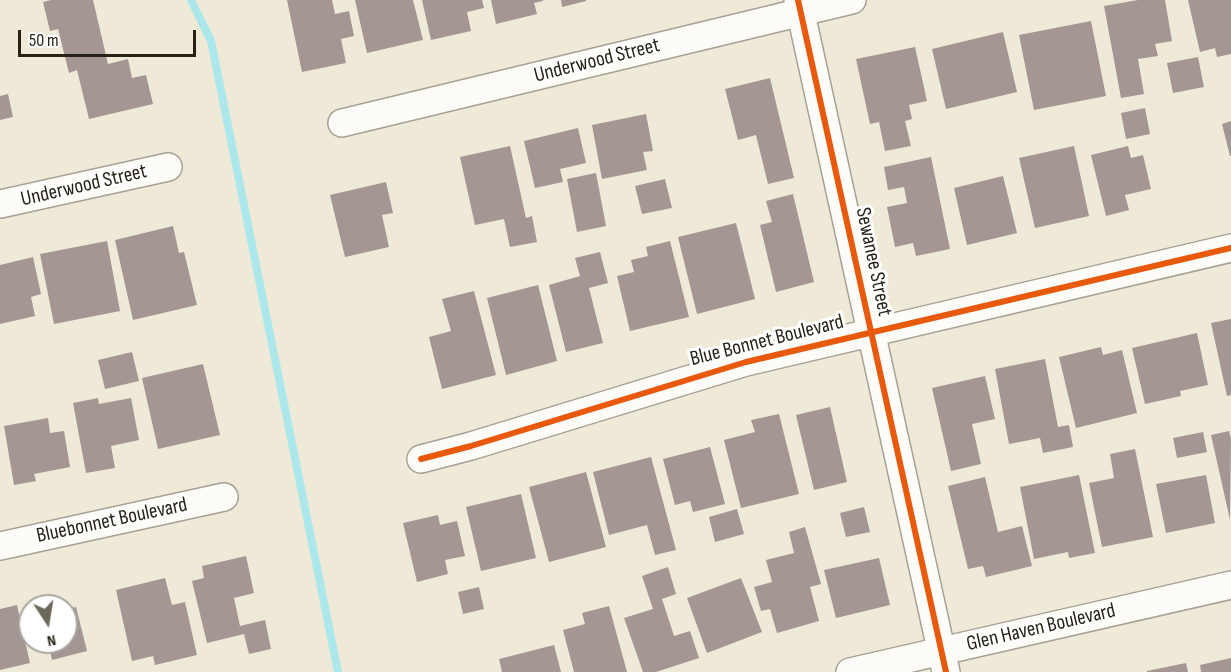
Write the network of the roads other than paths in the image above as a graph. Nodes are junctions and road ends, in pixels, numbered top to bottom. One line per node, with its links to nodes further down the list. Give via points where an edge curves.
1 (852, 0): 2 (street, Underwood Street)
2 (799, 6): 3 (street, Underwood Street); 7 (street, Sewanee Street)
3 (342, 123)
4 (168, 167): 5 (street, Underwood Street)
5 (0, 204)
6 (1231, 248): 7 (street, Blue Bonnet Boulevard)
7 (871, 332): 8 (street, Blue Bonnet Boulevard, via 746,362); 12 (street, Sewanee Street)
8 (421, 459)
9 (224, 497): 10 (street, Bluebonnet Boulevard)
10 (0, 546)
11 (1231, 585): 12 (street, Glen Haven Boulevard)
12 (944, 661): 13 (street, Glen Haven Boulevard)
13 (850, 672)

